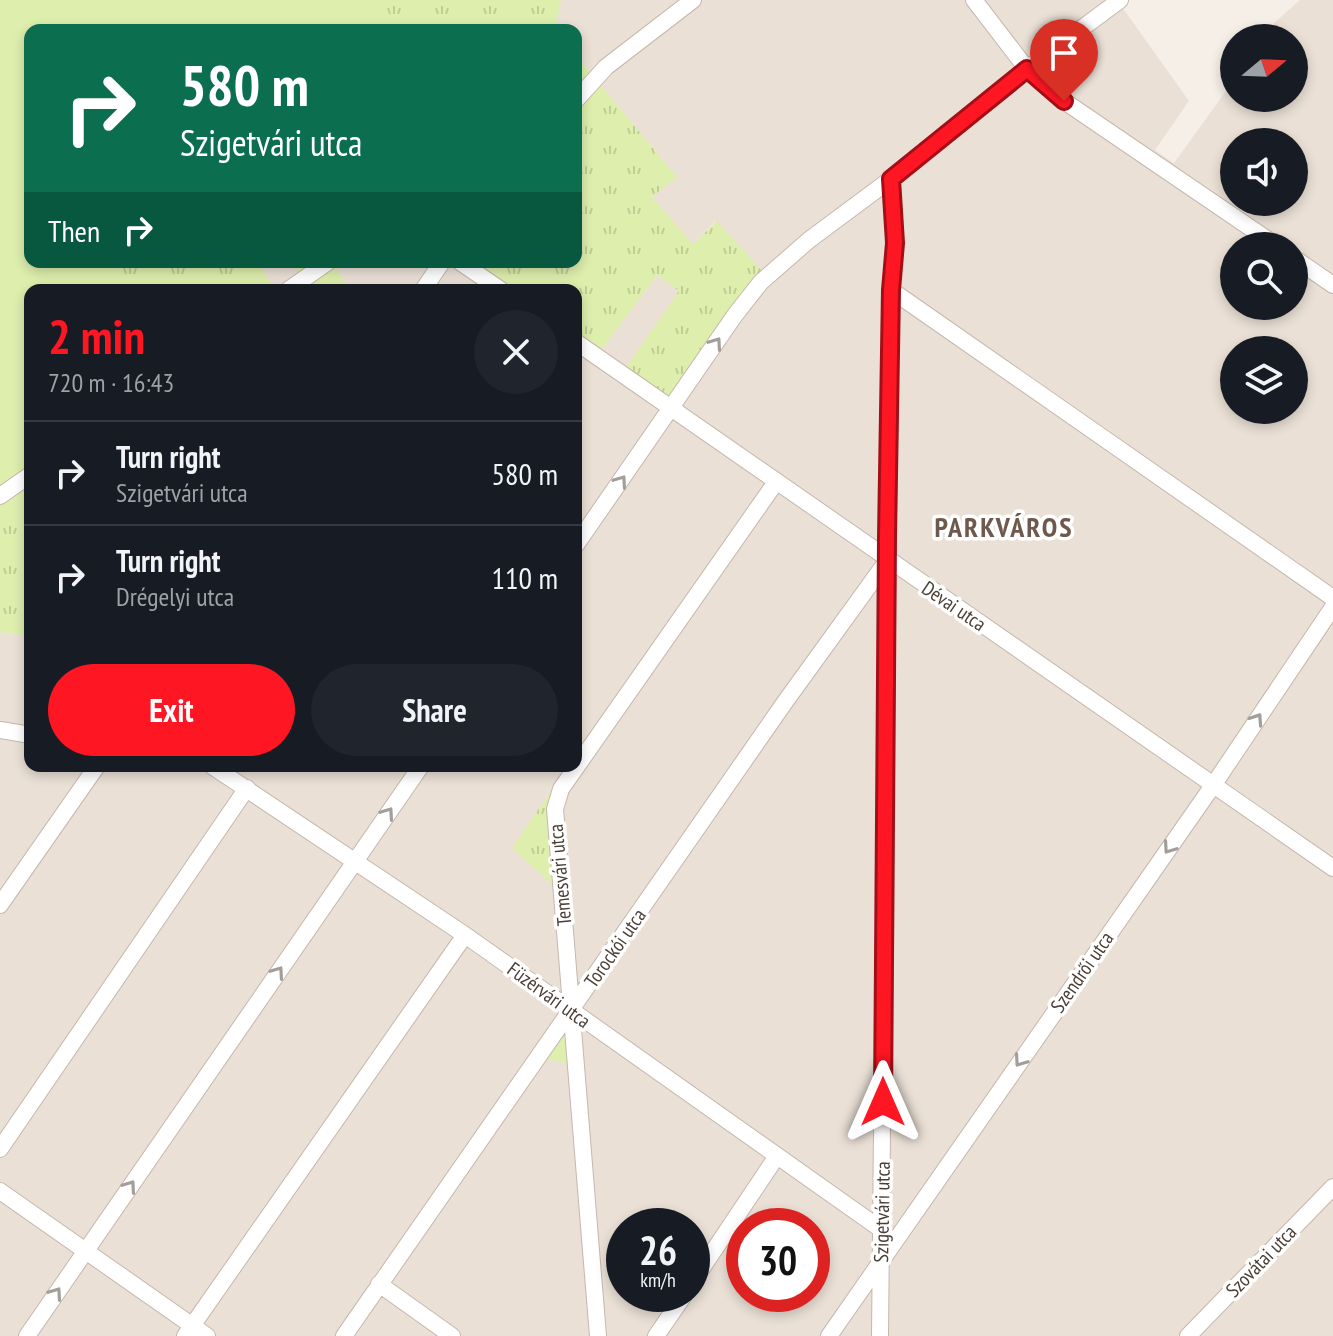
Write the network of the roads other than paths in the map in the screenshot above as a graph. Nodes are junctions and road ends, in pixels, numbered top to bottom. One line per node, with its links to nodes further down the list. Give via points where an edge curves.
1 (693, 0): 5 (street, via 606,67)
2 (974, 0): 4 (street)
3 (1120, 0): 4 (street)
4 (1027, 69): 6 (street); 7 (street, via 1064,101)
5 (582, 93)
6 (891, 179): 14 (street, Szigetvári utca); 16 (street, one-way to 6, via 761,282)
7 (1256, 232)
8 (319, 268): 11 (street)
9 (469, 268): 12 (street)
10 (1308, 268): 13 (street)
11 (297, 284)
12 (492, 284)
13 (1333, 285)
14 (891, 290): 21 (street, Szigetvári utca); 22 (street)
15 (582, 346): 16 (street, Dévai utca)
16 (672, 407): 18 (street, Dévai utca); 20 (street, one-way to 16)
17 (24, 479): 19 (street)
18 (776, 482): 21 (street, Dévai utca); 26 (street, Temesvári utca)
19 (0, 496)
20 (582, 536)
21 (887, 561): 31 (street, Dévai utca); 37 (street, Torockói utca); 42 (street, Szigetvári utca)
22 (1333, 598)
23 (1333, 607): 31 (street, Szendrői utca, one-way to 23)
24 (0, 730): 25 (street)
25 (24, 734)
26 (582, 759)
27 (93, 772): 35 (street)
28 (222, 772): 32 (street, Füzérvári utca)
29 (417, 772): 33 (street, one-way to 29)
30 (573, 772): 37 (street, Temesvári utca, via 561,789 555,820)
31 (1214, 784): 34 (street, Dévai utca); 45 (street, Szendrői utca, one-way to 45)
32 (247, 788): 33 (street, Füzérvári utca); 38 (street)
33 (355, 860): 36 (street, Füzérvári utca); 43 (street, one-way to 33)
34 (1333, 868)
35 (0, 905)
36 (465, 935): 37 (street, Füzérvári utca); 48 (street)
37 (571, 1011): 39 (street, Füzérvári utca); 46 (street, Torockói utca); 53 (street, Temesvári utca)
38 (0, 1149)
39 (777, 1156): 42 (street, Füzérvári utca); 44 (street)
40 (1333, 1187): 57 (street, Szovátai utca)
41 (0, 1191): 43 (street)
42 (882, 1230): 45 (street, Szigetvári utca)
43 (86, 1250): 48 (street); 49 (street, one-way to 43)
44 (710, 1256)
45 (882, 1258): 55 (street, Szendrői utca); 56 (street, Szigetvári utca)
46 (379, 1284): 51 (street, Torockói utca); 52 (street)
47 (673, 1312): 54 (street)
48 (188, 1331): 50 (street)
49 (27, 1336)
50 (207, 1336)
51 (344, 1336)
52 (452, 1336)
53 (598, 1336)
54 (656, 1336)
55 (829, 1336)
56 (880, 1336)
57 (1188, 1336)

